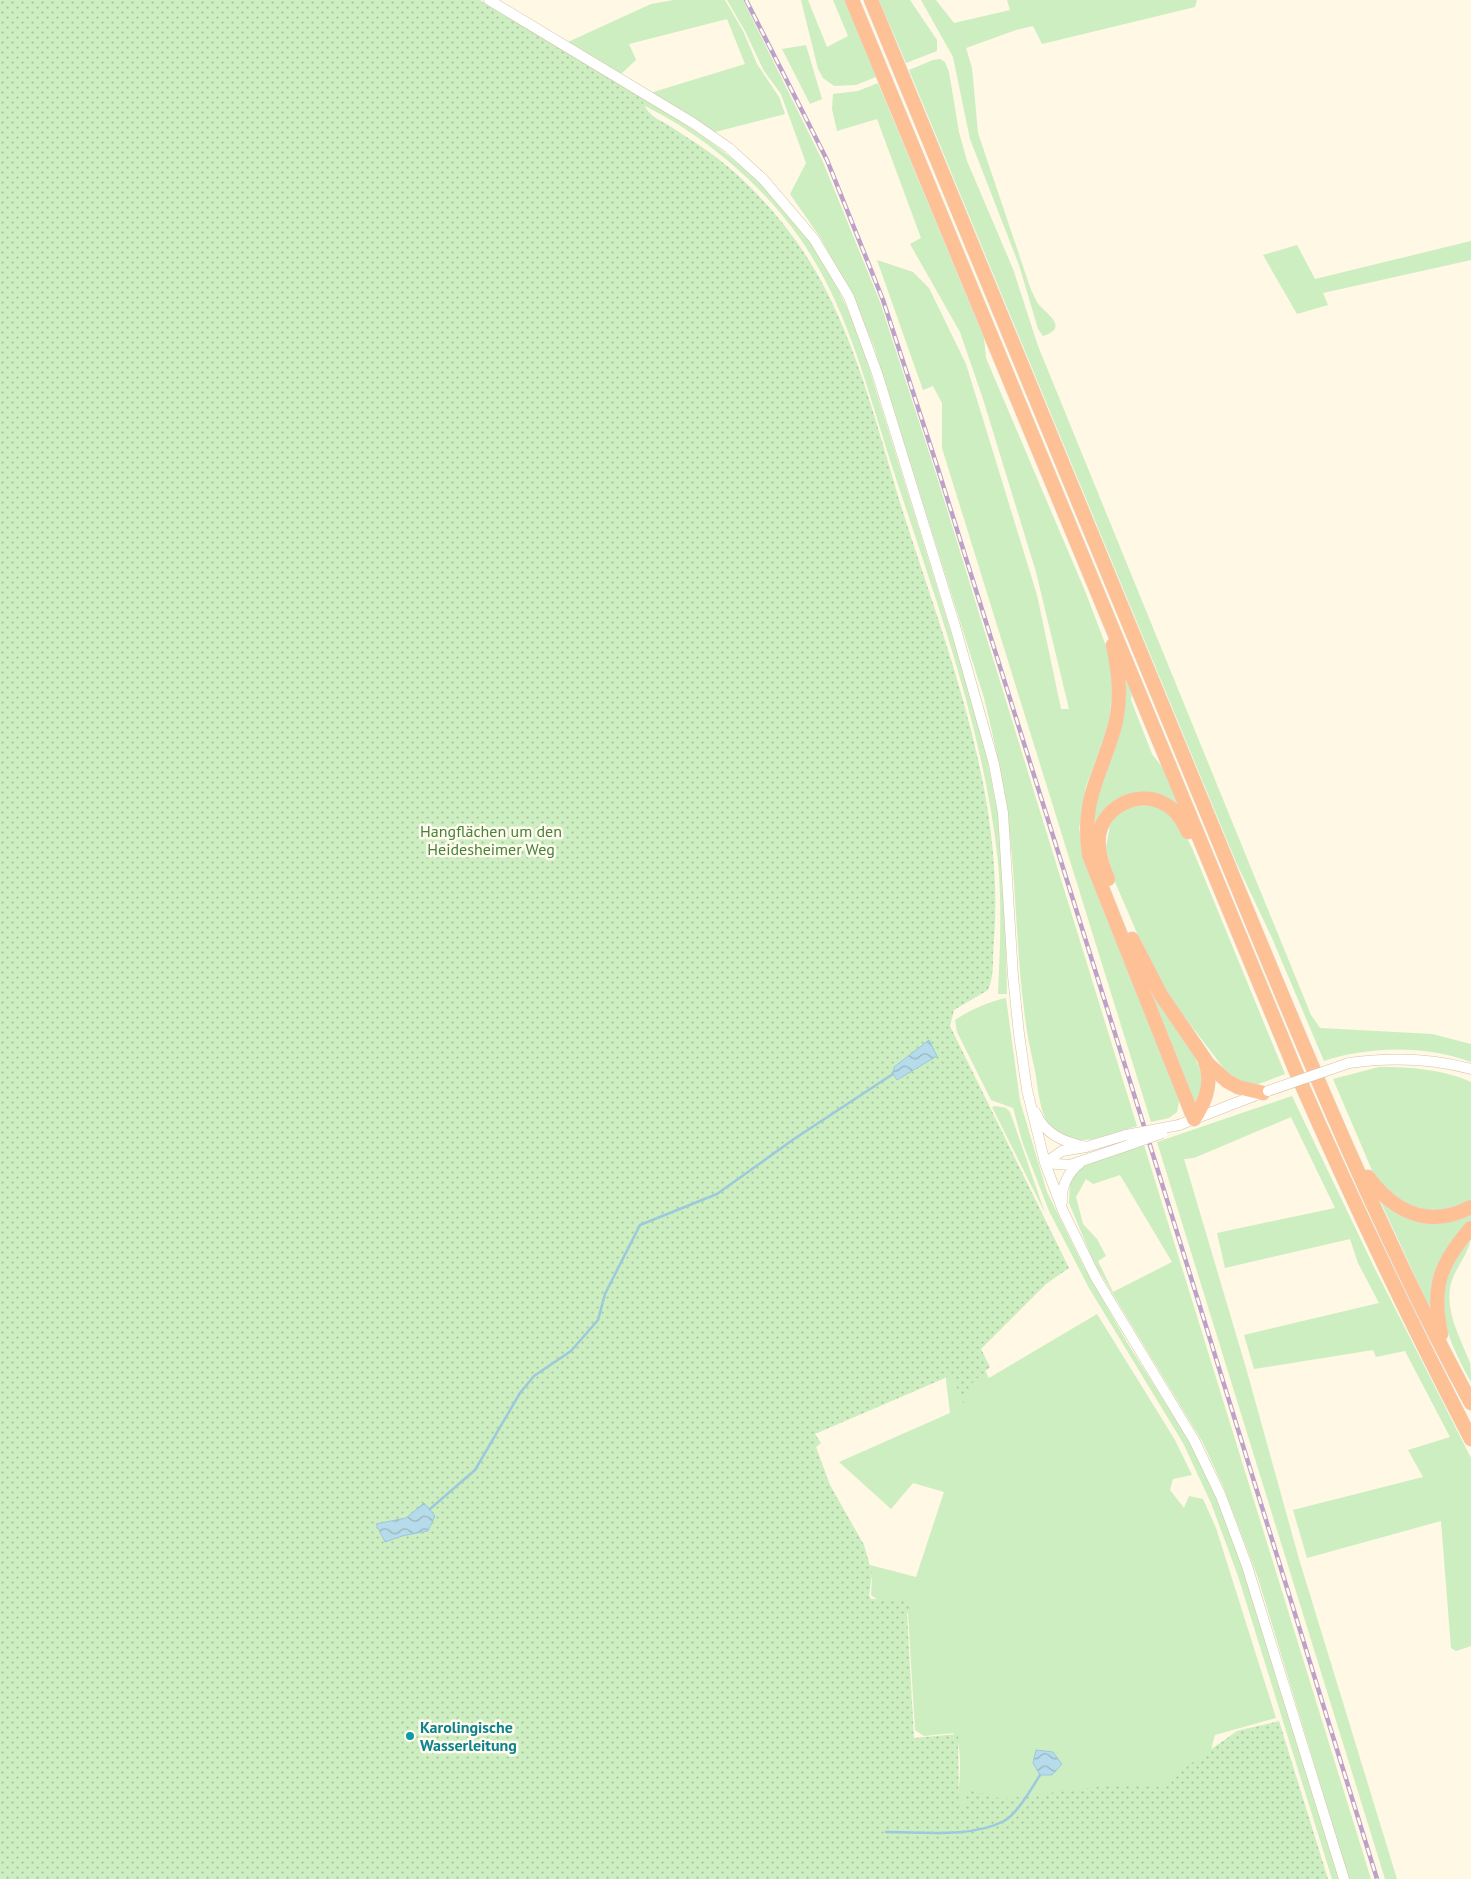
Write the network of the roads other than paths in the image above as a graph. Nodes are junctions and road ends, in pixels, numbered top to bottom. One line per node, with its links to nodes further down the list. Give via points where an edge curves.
1 (489, 0): 8 (main road, via 729,148 763,179 814,239 849,297 878,376 956,626 994,764 1003,813 1013,976)
2 (852, 0): 4 (highway)
3 (871, 0): 11 (highway)
4 (1104, 607): 5 (highway); 10 (highway, via 1120,691 1114,729 1088,806 1087,838 1090,855)
5 (1224, 899): 6 (highway, via 1180,818 1163,802 1141,798 1129,800 1119,805 1104,822 1099,838 1100,855 1126,925 1161,995); 19 (highway, via 1331,1153)
6 (1202, 1053): 9 (highway, via 1208,1064 1227,1081 1244,1089); 10 (highway, via 1208,1073 1207,1094)
7 (1471, 1069): 9 (main road, bridge, via 1443,1062 1383,1059 1349,1063)
8 (1027, 1090): 12 (main road, via 1045,1128); 13 (main road)
9 (1265, 1092): 10 (main road)
10 (1194, 1119): 12 (main road, bridge)
11 (1349, 1151): 14 (highway, via 1380,1193 1402,1209 1422,1216 1442,1216); 17 (highway)
12 (1087, 1153): 13 (main road, via 1062,1151); 13 (main road, via 1070,1165); 15 (main road, via 1062,1188)
13 (1045, 1162): 15 (main road)
14 (1471, 1208)
15 (1064, 1210): 20 (main road, via 1096,1278 1194,1440 1221,1496 1247,1566)
16 (1471, 1228): 17 (highway, via 1448,1257 1439,1281 1437,1315)
17 (1446, 1357): 18 (highway)
18 (1471, 1403)
19 (1471, 1439)
20 (1344, 1879)

